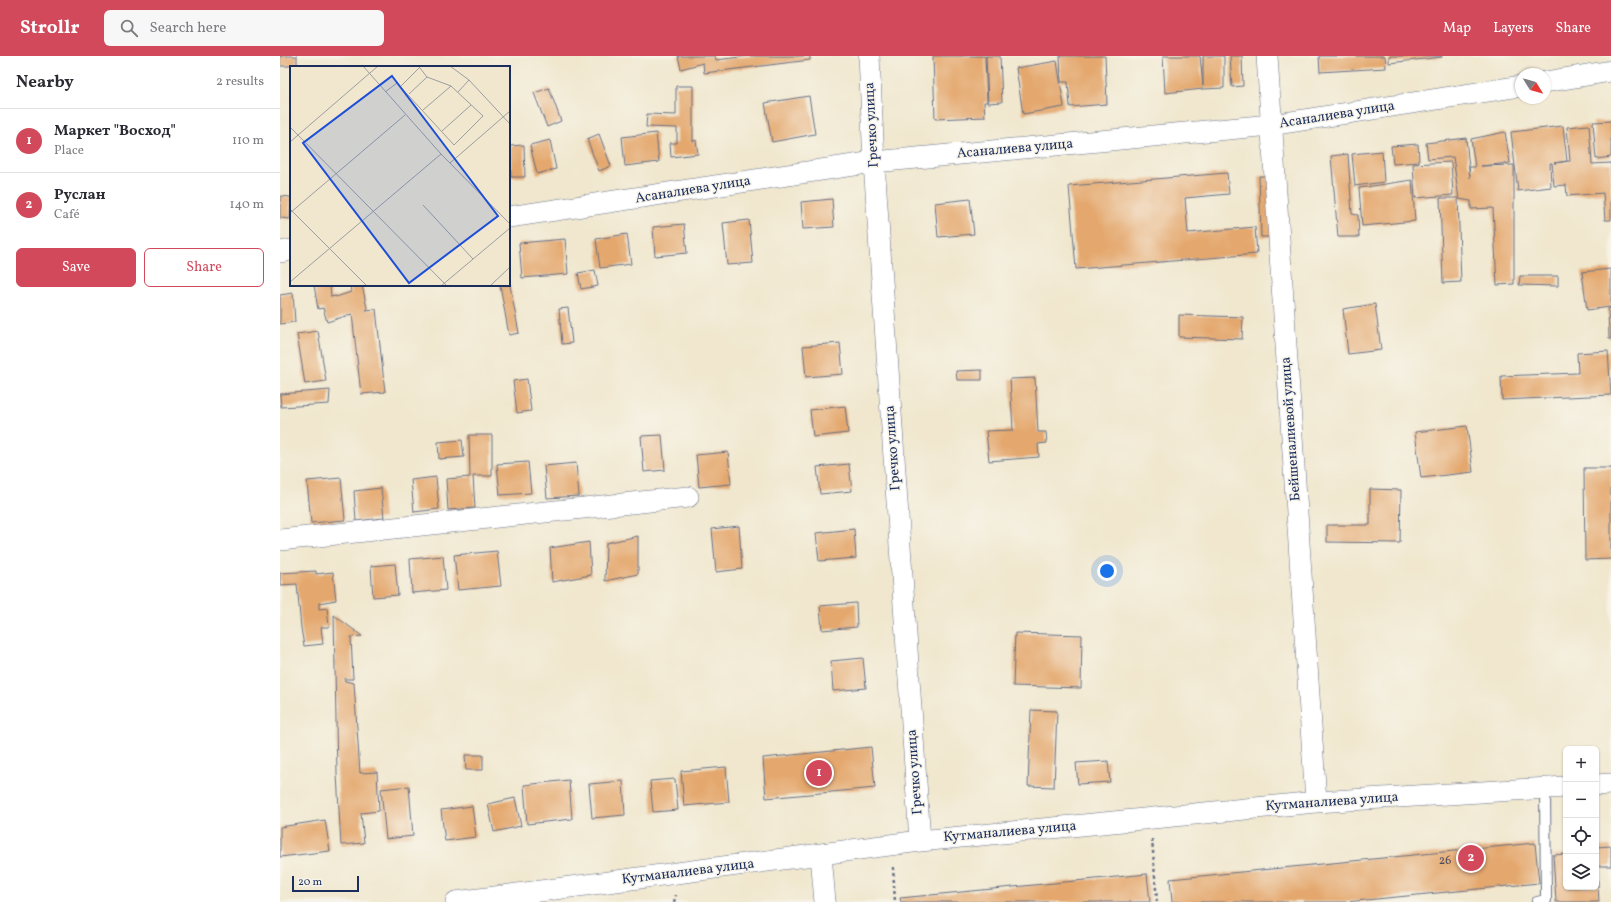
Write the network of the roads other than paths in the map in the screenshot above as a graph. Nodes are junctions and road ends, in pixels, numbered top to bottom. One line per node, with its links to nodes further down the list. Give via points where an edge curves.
1 (869, 56): 7 (street, Гречко улица)
2 (1267, 56): 6 (street, Бейшеналиевой улица)
3 (1611, 71): 4 (street)
4 (1551, 81)
5 (1515, 87): 6 (street, Асаналиева улица)
6 (1271, 126): 7 (street, Асаналиева улица); 17 (street, Бейшеналиевой улица)
7 (874, 162): 8 (street, Асаналиева улица); 18 (street, Гречко улица)
8 (510, 217)
9 (290, 250): 10 (street)
10 (280, 252)
11 (688, 497): 12 (street)
12 (280, 540)
13 (1611, 784): 14 (street)
14 (1599, 785)
15 (1563, 787): 16 (street, Кутманалиева улица)
16 (1545, 788): 17 (street, Кутманалиева улица); 22 (lane, via 1546,900)
17 (1316, 802): 18 (street, Кутманалиева улица)
18 (920, 841): 19 (street, Кутманалиева улица)
19 (822, 855): 20 (street, Кутманалиева улица); 21 (street)
20 (456, 902)
21 (825, 902)
22 (1537, 902)

